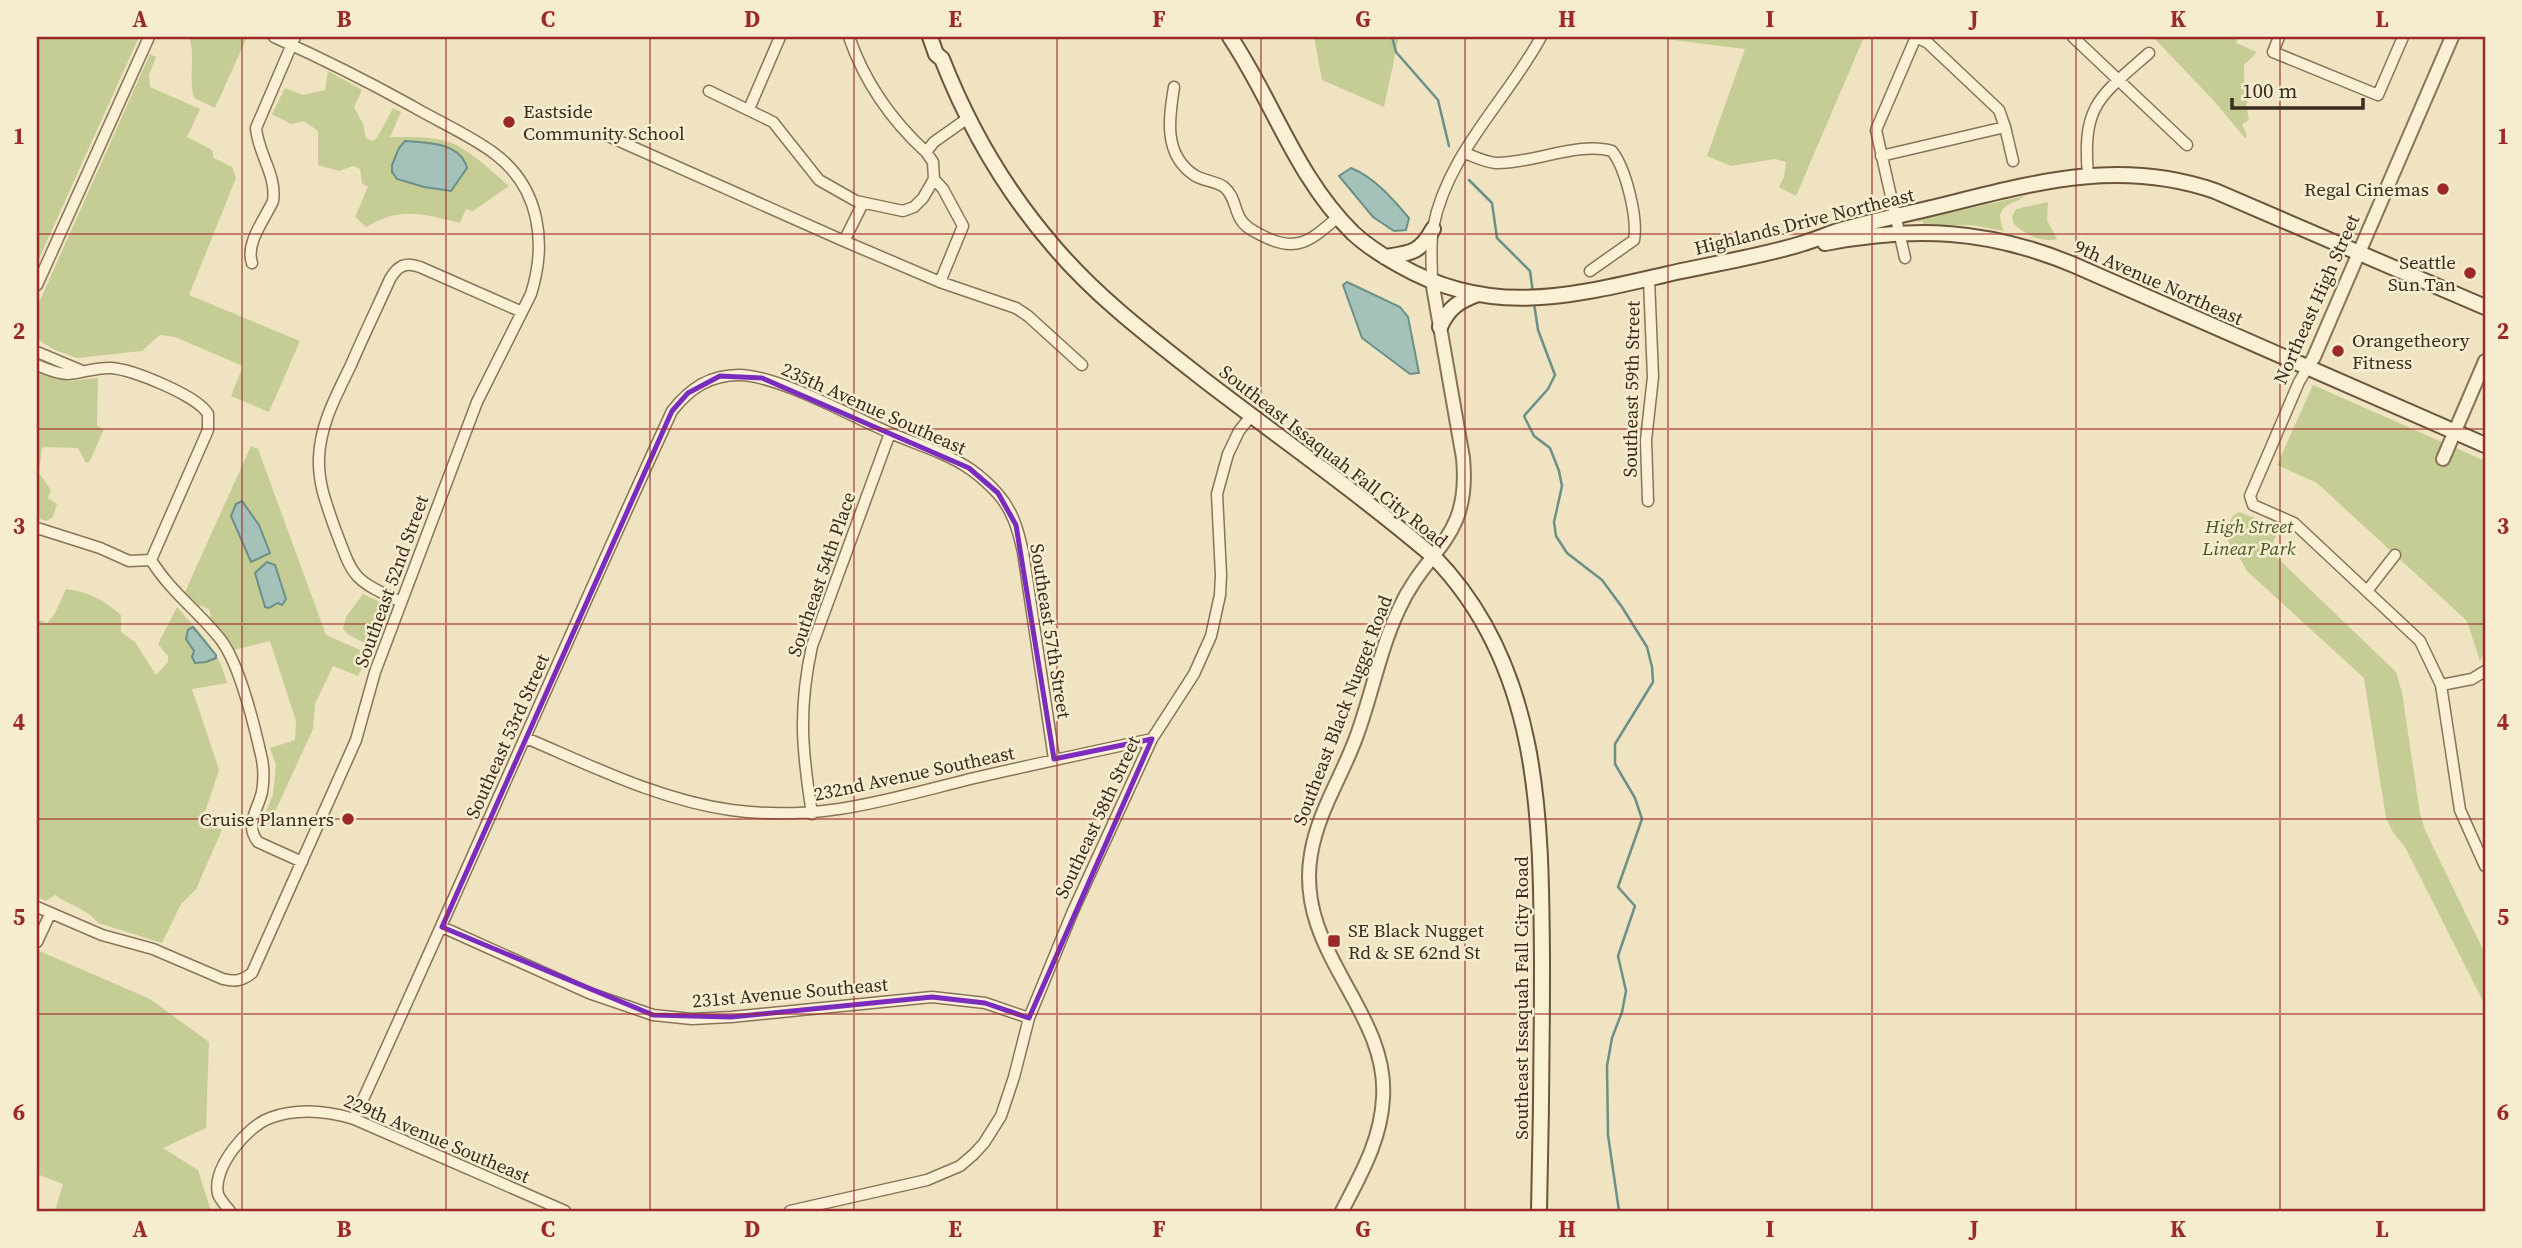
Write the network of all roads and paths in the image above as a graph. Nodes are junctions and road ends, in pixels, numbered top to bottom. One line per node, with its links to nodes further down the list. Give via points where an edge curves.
1 (149, 37): 46 (street)
2 (274, 37): 14 (street, Southeast 52nd Street)
3 (780, 37): 20 (street)
4 (849, 37): 25 (street, via 865,76 888,113)
5 (930, 37): 16 (main road, Southeast Issaquah Fall City Road)
6 (940, 37): 16 (main road, Southeast Issaquah Fall City Road)
7 (1230, 37): 32 (main road, Highlands Drive Northeast, via 1294,153)
8 (1541, 37): 26 (street, Southeast Black Nugget Road)
9 (1916, 37): 22 (street, via 1999,110); 27 (street, via 1877,126)
10 (2073, 37): 17 (street)
11 (2279, 37): 12 (street, via 2273,52 2378,95)
12 (2403, 37)
13 (2452, 37): 38 (street, Northeast High Street)
14 (293, 41): 41 (street, via 257,128 274,193 251,246); 49 (street, Southeast 52nd Street, via 482,145 504,162 533,208 540,243 535,279)
15 (2149, 53): 17 (street)
16 (942, 59): 21 (main road, Southeast Issaquah Fall City Road)
17 (2118, 80): 24 (street); 29 (street, via 2099,99 2091,116 2086,134)
18 (1174, 87): 32 (street, via 1169,122 1173,148 1194,175 1223,186 1249,228 1276,242 1294,245)
19 (709, 92): 20 (street)
20 (749, 109): 31 (street, via 778,127 819,180)
21 (968, 118): 25 (street); 58 (main road, Southeast Issaquah Fall City Road, via 1011,190 1058,251 1130,323)
22 (2005, 127): 27 (street); 28 (street)
23 (608, 136): 36 (street)
24 (2187, 145)
25 (926, 152): 30 (street, via 933,162)
26 (1465, 153): 34 (street, Southeast Black Nugget Road, via 1442,196); 42 (street, via 1500,163 1580,151 1608,150 1614,155 1623,172 1636,227 1634,240)
27 (1881, 156): 33 (street)
28 (2013, 160)
29 (2088, 175): 33 (main road, Highlands Drive Northeast); 38 (main road, Highlands Drive Northeast, via 2142,175 2193,183)
30 (934, 179): 31 (street, via 919,204 909,209); 45 (street, via 963,226)
31 (863, 203): 36 (street)
32 (1338, 217): 39 (main road, Highlands Drive Northeast)
33 (1895, 217): 35 (street); 37 (main road, Highlands Drive Northeast)
34 (1433, 229): 39 (main road, via 1417,250); 44 (street, Southeast Black Nugget Road)
35 (1899, 232): 37 (main road, 9th Avenue Northeast); 40 (street); 55 (main road, 9th Avenue Northeast, via 1978,237 2038,251)
36 (844, 241): 45 (street)
37 (1799, 244): 43 (main road, Highlands Drive Northeast)
38 (2359, 252): 48 (main road, Highlands Drive Northeast); 55 (street, Northeast High Street)
39 (1385, 257): 44 (main road, Highlands Drive Northeast)
40 (1905, 258)
41 (252, 263)
42 (1590, 271)
43 (1649, 279): 47 (main road, Highlands Drive Northeast, via 1531,299); 63 (street, Southeast 59th Street, via 1653,377 1646,440)
44 (1432, 281): 47 (main road, Highlands Drive Northeast); 50 (street, Southeast Black Nugget Road)
45 (940, 282): 54 (street, via 1023,312)
46 (37, 285)
47 (1478, 294): 50 (main road, via 1451,308)
48 (2485, 307)
49 (522, 312): 70 (street, Southeast 52nd Street, via 482,390); 70 (street, via 421,267 404,264 390,279 331,407 319,456 325,500 355,576 367,587)
50 (1440, 327): 67 (street, Southeast Black Nugget Road, via 1464,485 1457,521)
51 (37, 352): 56 (street)
52 (2485, 361): 59 (street)
53 (37, 365): 56 (street, via 68,374)
54 (1082, 365)
55 (2308, 367): 59 (main road, 9th Avenue Northeast); 69 (street, Northeast High Street, via 2250,501 2294,523)
56 (80, 371): 68 (street, via 108,367 137,374 198,402 208,414 208,430)
57 (708, 379): 60 (street, 235th Avenue Southeast, via 738,375 762,379); 73 (street, Southeast 53rd Street, via 672,411)
58 (1251, 416): 67 (main road, Southeast Issaquah Fall City Road); 74 (street, Southeast 58th Street, via 1228,454 1217,494 1222,575 1217,620 1194,674)
59 (2455, 432): 61 (main road, 9th Avenue Northeast); 62 (street)
60 (890, 433): 64 (street, 235th Avenue Southeast, via 969,468); 76 (street, Southeast 54th Place, via 812,646 806,675 801,741)
61 (2485, 445)
62 (2444, 459)
63 (1648, 501)
64 (1009, 509): 75 (street, Southeast 57th Street, via 1023,552)
65 (37, 528): 68 (street, via 129,561)
66 (2395, 555): 69 (street)
67 (1434, 557): 88 (street, Southeast Black Nugget Road, via 1394,618 1356,738 1320,819 1311,854 1308,888 1317,930 1372,1036 1383,1078 1374,1147); 89 (main road, Southeast Issaquah Fall City Road, via 1467,595 1504,661 1535,785 1541,888)
68 (151, 560): 77 (street, via 229,651 240,680 264,774 253,836)
69 (2367, 591): 72 (street, via 2420,641)
70 (401, 602): 77 (street, Southeast 52nd Street, via 356,740)
71 (2485, 671): 72 (street, via 2472,679)
72 (2441, 685): 78 (street, via 2459,810)
73 (526, 738): 76 (street, 232nd Avenue Southeast, via 623,779 688,800 757,813); 81 (street, Southeast 53rd Street)
74 (1152, 739): 75 (street, 232nd Avenue Southeast); 83 (street, Southeast 58th Street)
75 (1054, 760): 76 (street, 232nd Avenue Southeast)
76 (812, 814)
77 (302, 862): 80 (street, Southeast 52nd Street, via 252,973 238,981)
78 (2485, 866)
79 (37, 908): 80 (street)
80 (50, 914): 82 (street)
81 (442, 927): 83 (street, 231st Avenue Southeast, via 589,993 653,1016 731,1017 932,997 985,1003); 84 (street, Southeast 53rd Street)
82 (37, 942)
83 (1029, 1018): 87 (street, Southeast 58th Street, via 1008,1099 975,1154 927,1180)
84 (354, 1119): 85 (street, 229th Avenue Southeast, via 328,1112 284,1114 247,1132 227,1158 218,1183 219,1198); 86 (street, 229th Avenue Southeast)
85 (230, 1211)
86 (565, 1211)
87 (790, 1211)
88 (1342, 1211)
89 (1539, 1211)

